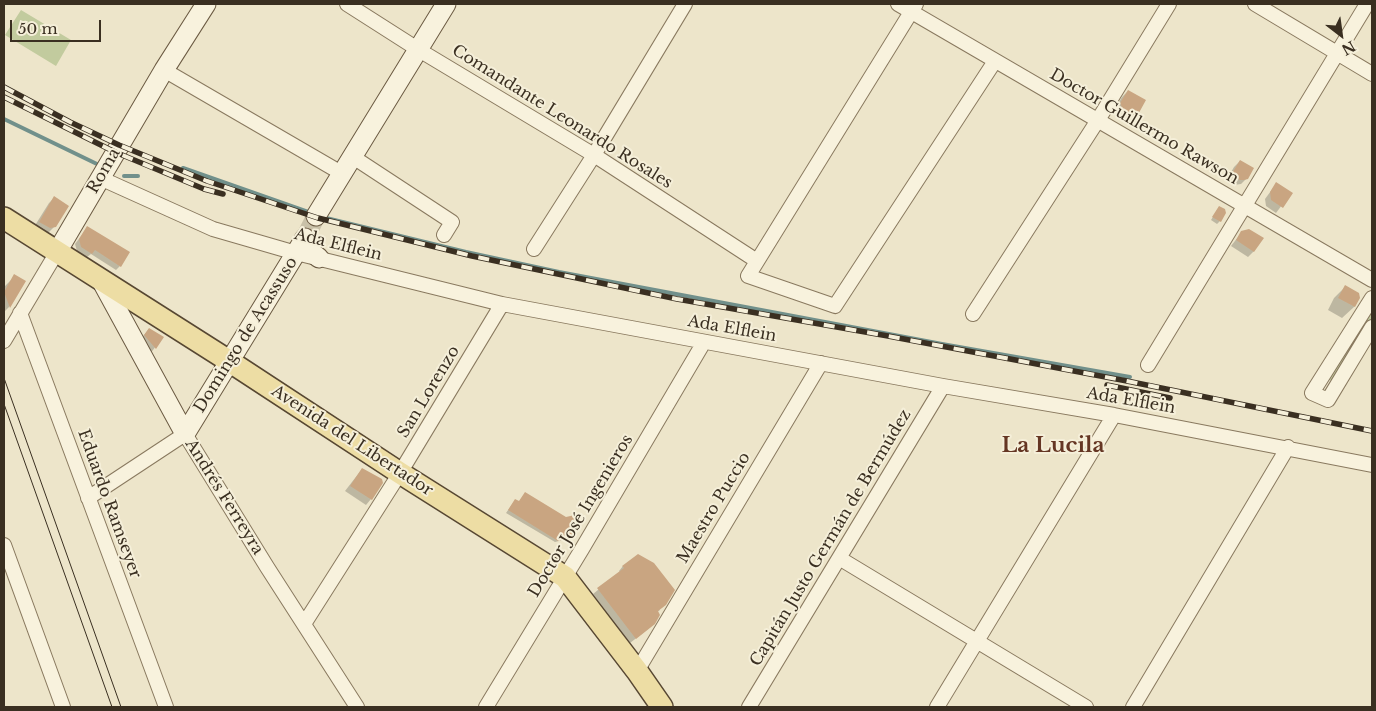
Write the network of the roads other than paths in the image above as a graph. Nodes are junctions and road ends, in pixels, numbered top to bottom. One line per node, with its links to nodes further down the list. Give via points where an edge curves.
1 (206, 4): 13 (street, Roma)
2 (347, 4): 10 (street, Comandante Leonardo Rosales)
3 (446, 4): 10 (street)
4 (684, 4): 16 (street)
5 (898, 4): 9 (street, Doctor Guillermo Rawson)
6 (1169, 4): 15 (street)
7 (1255, 4): 11 (street)
8 (1367, 4): 11 (street)
9 (913, 8): 12 (street, Doctor Guillermo Rawson); 28 (street)
10 (418, 50): 16 (street, Comandante Leonardo Rosales); 17 (street)
11 (1337, 53): 14 (street); 20 (street)
12 (995, 61): 15 (street, Doctor Guillermo Rawson); 28 (street, via 835,306 748,276)
13 (164, 70): 18 (street); 19 (street, Roma)
14 (1372, 74)
15 (1098, 120): 20 (street, Doctor Guillermo Rawson); 34 (street)
16 (594, 155): 25 (street); 28 (street, Comandante Leonardo Rosales)
17 (353, 157): 18 (street); 23 (street, via 452,222)
18 (342, 174): 21 (street)
19 (100, 178): 24 (street, Ada Elflein, via 213,229); 26 (street, Roma)
20 (1245, 205): 30 (street, Doctor Guillermo Rawson); 40 (street)
21 (316, 216)
22 (4, 218): 26 (main road, Avenida del Libertador)
23 (444, 235)
24 (297, 245): 27 (street); 38 (street, Domingo de Acassuso)
25 (534, 249)
26 (56, 252): 29 (main road, Avenida del Libertador); 33 (street, Roma)
27 (319, 258): 32 (street, Ada Elflein)
28 (757, 261)
29 (101, 280): 38 (main road, Avenida del Libertador); 43 (street, Andrés Ferreyra)
30 (1372, 280)
31 (1372, 298): 35 (street, via 1312,393 1328,400)
32 (502, 304): 37 (street, Ada Elflein); 46 (street, San Lorenzo)
33 (20, 314): 36 (street, Roma); 47 (street, Eduardo Ramseyer)
34 (973, 314)
35 (1372, 327)
36 (4, 341)
37 (704, 342): 39 (street, Ada Elflein); 50 (street, Doctor José Ingenieros)
38 (229, 361): 43 (street, Domingo de Acassuso); 46 (main road, Avenida del Libertador)
39 (821, 363): 41 (street, Ada Elflein); 53 (street, Maestro Puccio)
40 (1148, 365)
41 (943, 386): 42 (street, Ada Elflein); 49 (street, Capitán Justo Germán de Bermúdez)
42 (1114, 415): 44 (street, Ada Elflein); 52 (street)
43 (185, 434): 47 (street, Domingo de Acassuso); 51 (street, Andrés Ferreyra)
44 (1288, 448): 45 (street, Ada Elflein); 62 (street)
45 (1372, 465)
46 (400, 473): 50 (main road, Avenida del Libertador); 51 (street, San Lorenzo)
47 (88, 498): 55 (street, Eduardo Ramseyer)
48 (4, 545): 54 (street)
49 (839, 558): 52 (street); 59 (street, Capitán Justo Germán de Bermúdez)
50 (565, 577): 53 (main road, Avenida del Libertador); 57 (street, Doctor José Ingenieros)
51 (304, 624): 56 (street, Andrés Ferreyra)
52 (978, 642): 60 (street); 61 (street)
53 (636, 671): 58 (main road, Avenida del Libertador)
54 (63, 707)
55 (166, 707)
56 (357, 707)
57 (486, 707)
58 (662, 707)
59 (749, 707)
60 (937, 707)
61 (1086, 707)
62 (1133, 707)

